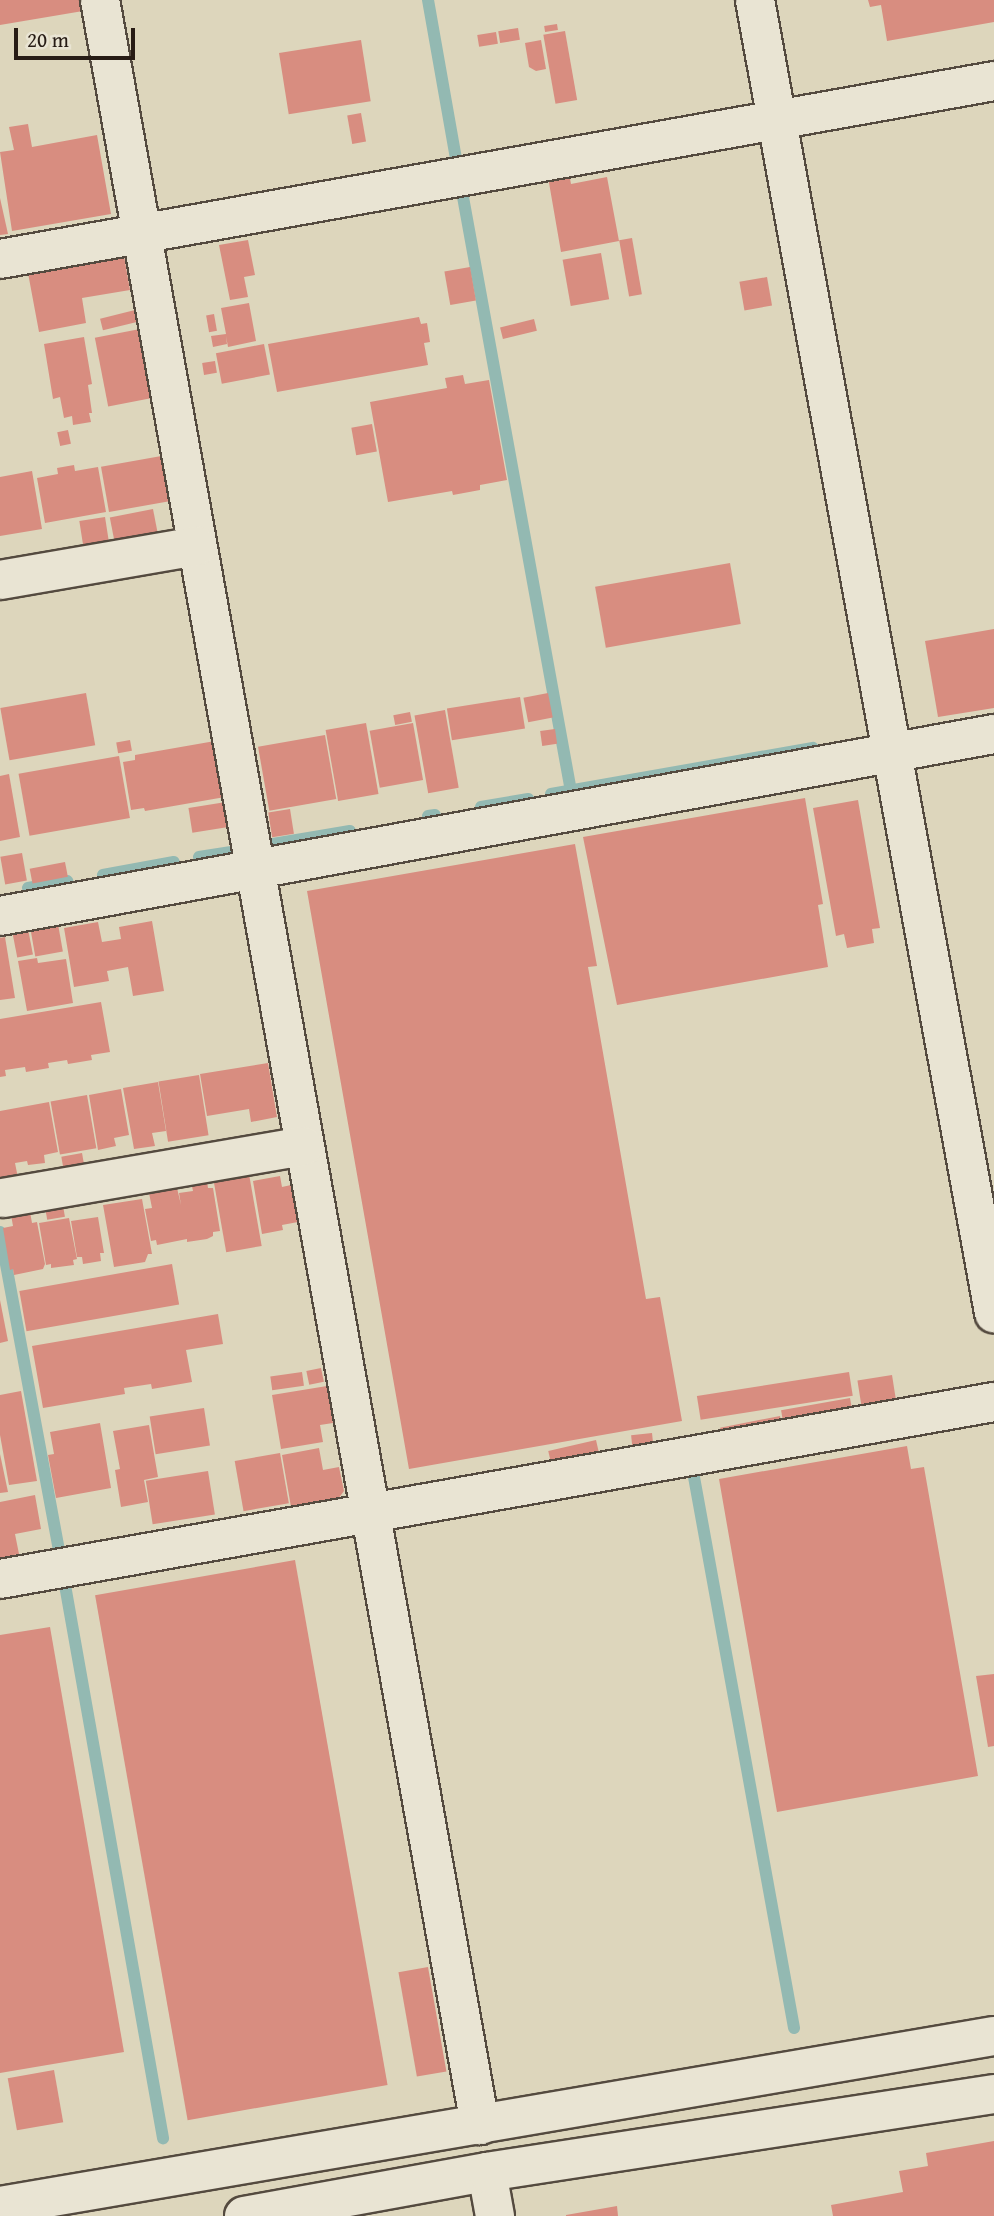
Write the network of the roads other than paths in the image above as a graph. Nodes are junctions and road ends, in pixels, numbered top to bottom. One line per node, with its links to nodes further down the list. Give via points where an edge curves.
1 (100, 0): 5 (street)
2 (755, 0): 4 (street)
3 (994, 81): 4 (street)
4 (778, 120): 5 (street); 10 (street)
5 (141, 234): 6 (street); 7 (street)
6 (0, 259)
7 (197, 546): 8 (street); 11 (street)
8 (0, 580)
9 (994, 734): 10 (street)
10 (893, 753): 11 (street); 15 (street)
11 (255, 870): 12 (street); 13 (street)
12 (0, 916)
13 (304, 1146): 14 (street); 17 (street)
14 (3, 1198)
15 (994, 1313)
16 (994, 1402): 17 (street)
17 (370, 1513): 18 (street); 21 (street)
18 (0, 1579)
19 (994, 2036): 21 (street)
20 (994, 2094): 22 (street)
21 (480, 2125): 23 (street)
22 (487, 2172): 24 (street); 25 (street)
23 (0, 2206)
24 (244, 2216)
25 (495, 2216)

